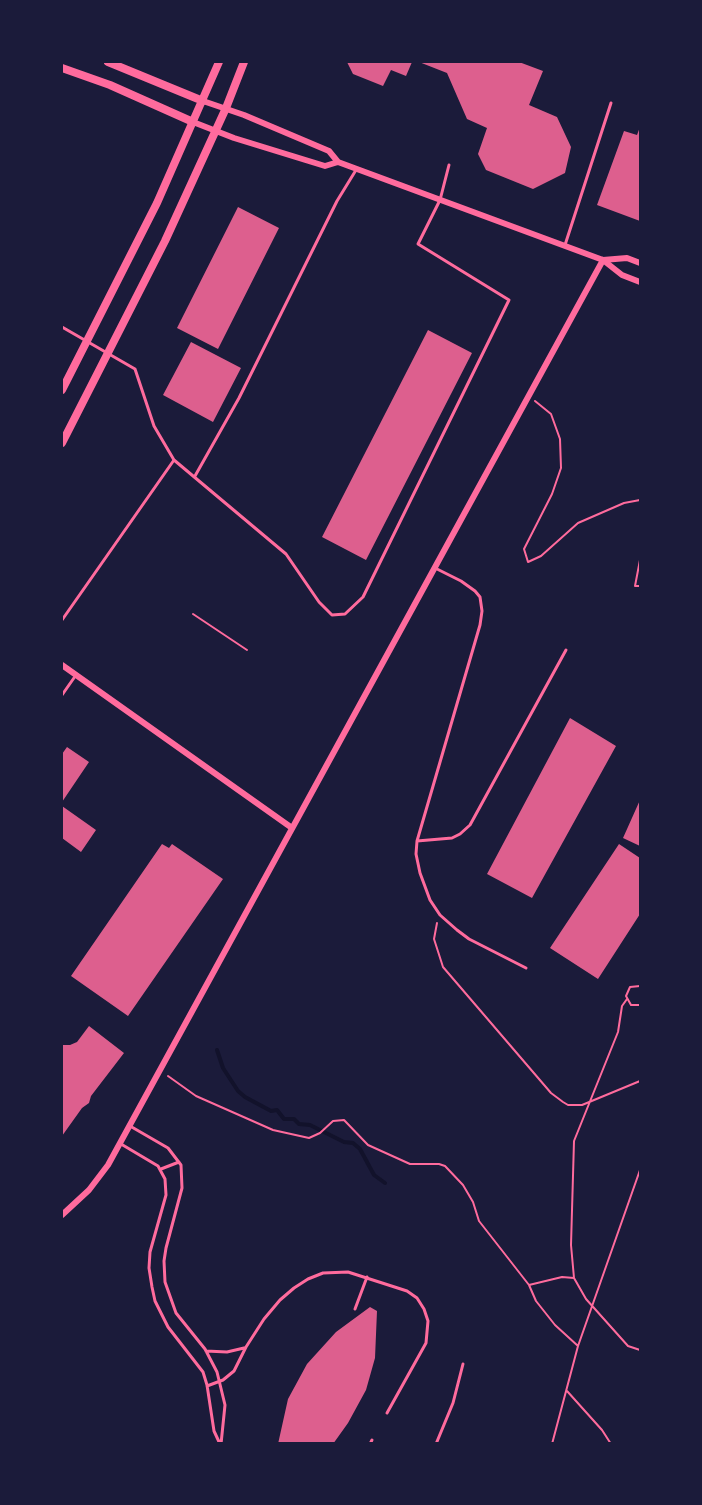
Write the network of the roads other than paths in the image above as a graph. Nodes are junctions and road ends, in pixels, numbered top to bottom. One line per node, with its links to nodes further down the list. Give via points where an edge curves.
1 (108, 62): 5 (street)
2 (219, 62): 5 (street)
3 (244, 62): 7 (street)
4 (62, 68): 8 (street)
5 (203, 101): 7 (street); 8 (street)
6 (611, 103): 14 (lane)
7 (226, 108): 9 (street); 10 (street, via 328,151)
8 (193, 122): 9 (street); 19 (street, via 157,204)
9 (215, 131): 10 (street, via 325,166); 20 (street)
10 (338, 162): 12 (street)
11 (449, 165): 13 (lane)
12 (356, 169): 13 (street); 24 (lane)
13 (440, 200): 14 (street); 24 (lane, via 418,244 509,300 363,597 345,614 332,615 286,554)
14 (565, 245): 15 (street)
15 (603, 260): 16 (street, via 627,258); 17 (street, via 622,275); 25 (street)
16 (640, 263)
17 (640, 282)
18 (62, 327): 19 (lane)
19 (87, 342): 20 (lane); 21 (street)
20 (107, 355): 22 (street); 23 (lane, via 135,369 154,426)
21 (62, 390)
22 (62, 443)
23 (174, 460): 24 (lane); 26 (lane)
24 (195, 476)
25 (435, 567): 31 (street); 32 (lane, via 475,591 482,610)
26 (62, 620)
27 (566, 650): 32 (lane, via 470,825 452,838)
28 (62, 665): 29 (street)
29 (76, 675): 30 (lane); 31 (street)
30 (62, 695)
31 (292, 828): 34 (street)
32 (417, 841): 33 (lane, via 424,887 440,915 469,939)
33 (526, 968)
34 (130, 1126): 35 (street); 36 (lane, via 164,1145)
35 (120, 1143): 37 (lane); 38 (street, via 89,1190)
36 (179, 1162): 37 (lane); 42 (lane, via 182,1188 166,1248 165,1282 179,1318)
37 (161, 1170): 45 (lane, via 166,1190 150,1252 152,1287 163,1319 197,1364)
38 (62, 1215)
39 (367, 1277): 40 (lane); 41 (lane, via 336,1272 308,1279 280,1300); 46 (lane, via 417,1298 428,1321 426,1343)
40 (355, 1309)
41 (246, 1347): 42 (lane, via 227,1352); 44 (lane, via 234,1371)
42 (206, 1351): 44 (lane)
43 (463, 1364): 48 (lane, via 453,1403)
44 (220, 1381): 45 (lane); 47 (lane, via 225,1405)
45 (207, 1386): 47 (lane, via 214,1431)
46 (387, 1413)
47 (220, 1443)
48 (436, 1443)

